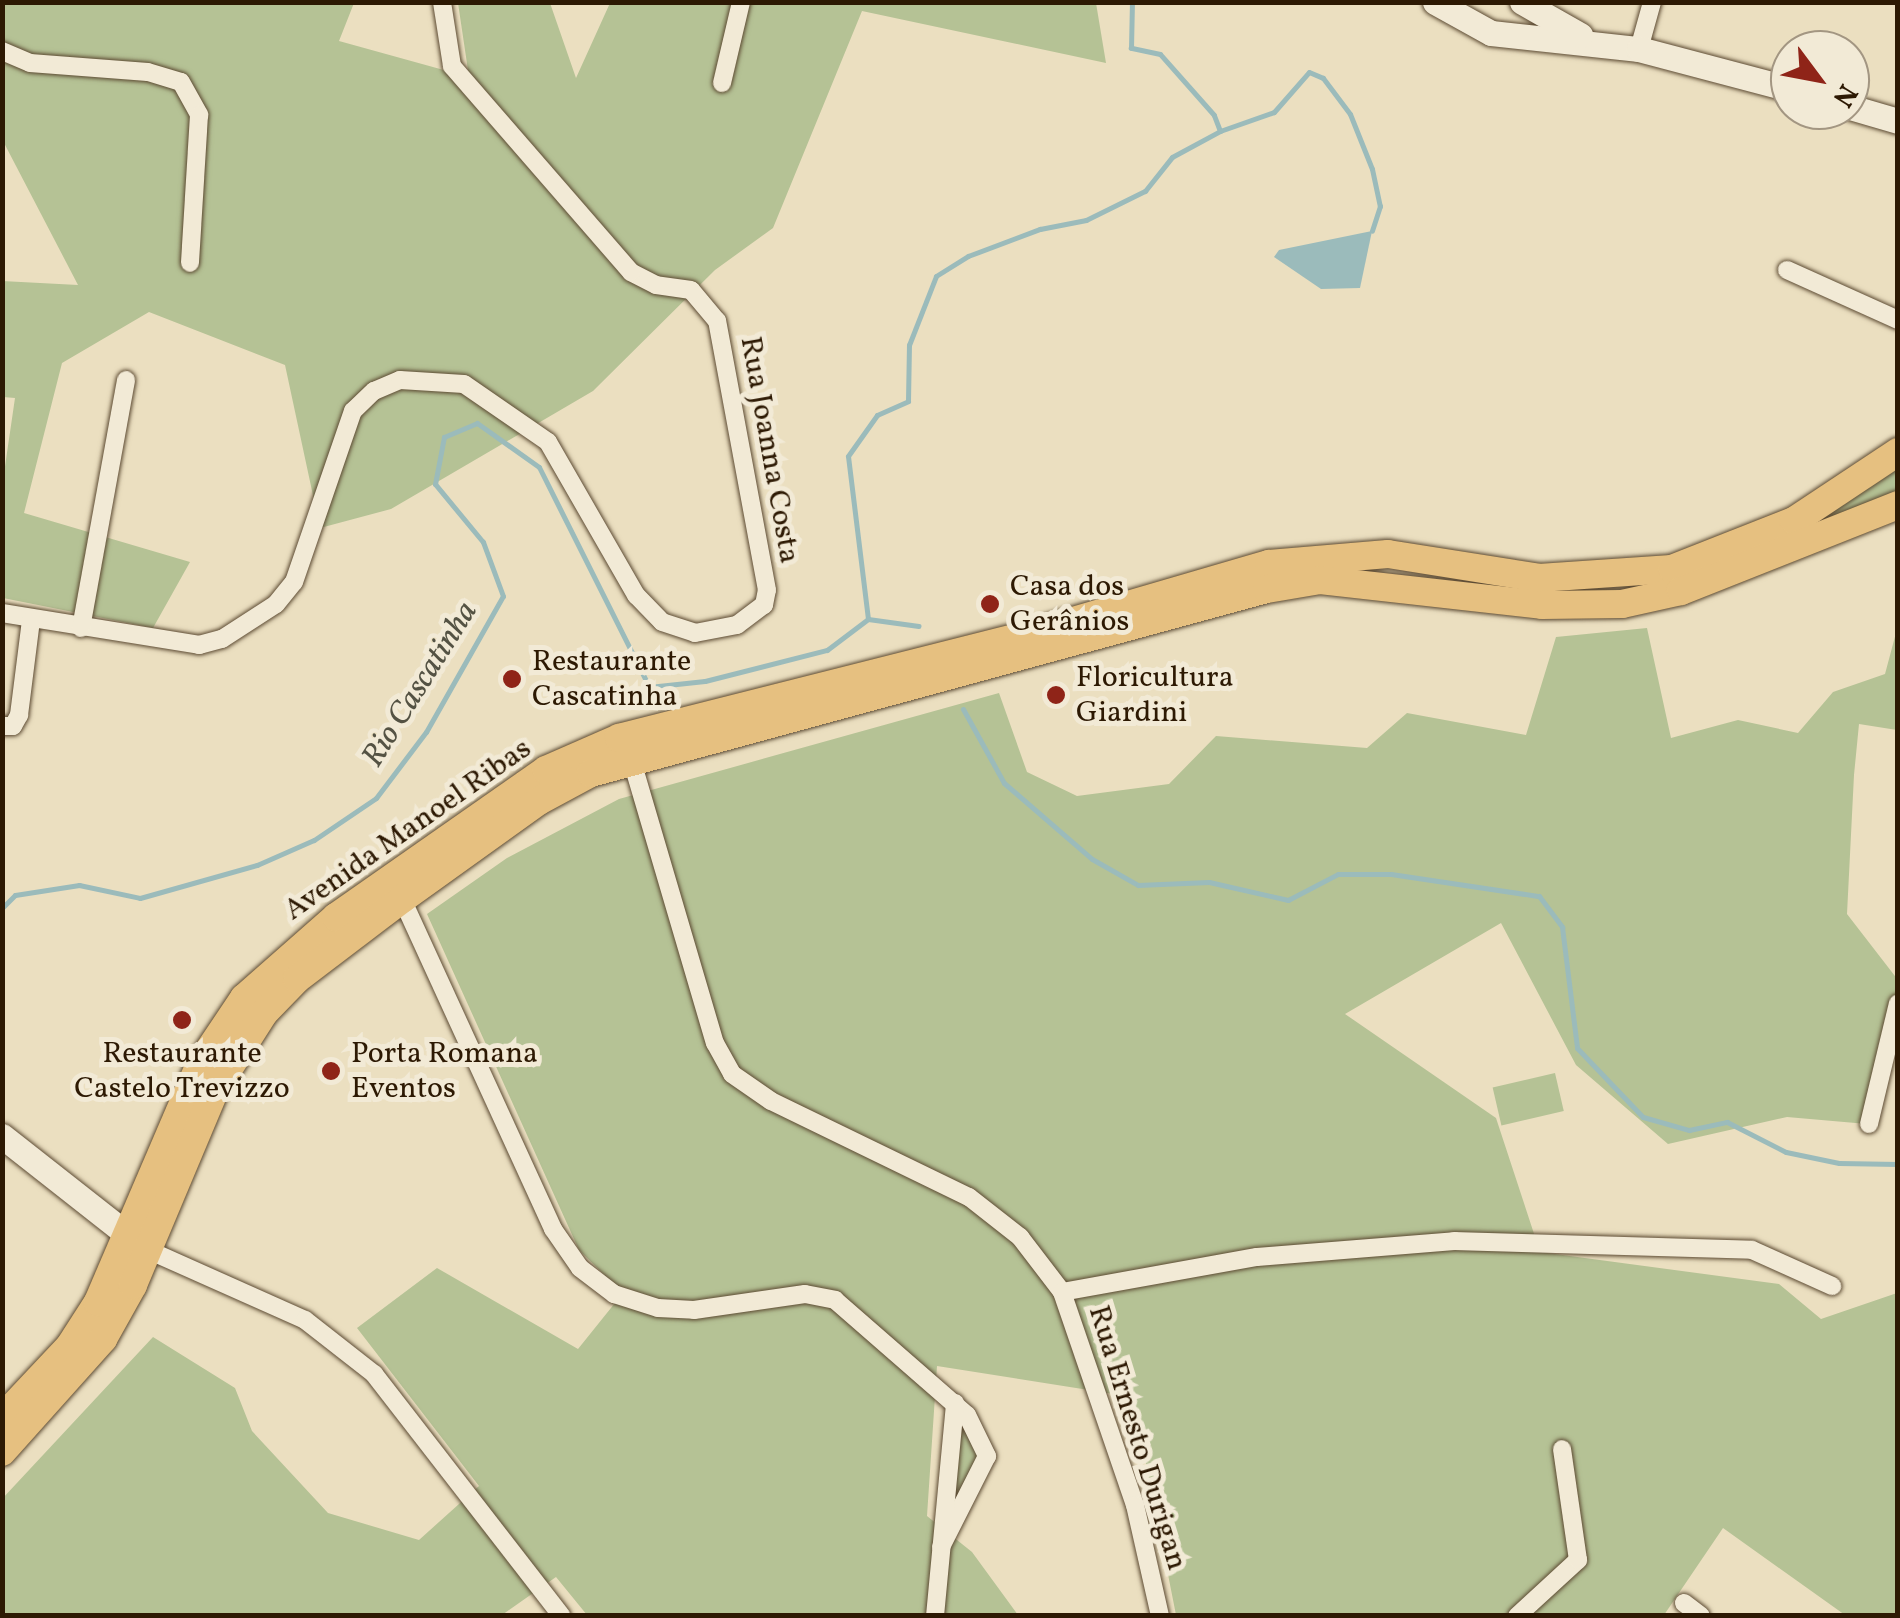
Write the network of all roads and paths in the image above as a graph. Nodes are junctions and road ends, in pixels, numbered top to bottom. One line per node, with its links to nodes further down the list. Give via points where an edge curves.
1 (442, 2): 21 (street, Rua Joanna Costa, via 452,66 632,272 656,286 691,290 718,321 767,590 754,618 695,633 662,622 636,595 567,465 548,442 464,384 400,380 353,411 304,557 276,604 222,639 199,645)
2 (741, 2): 9 (street)
3 (1435, 2): 6 (main road, via 1492,33)
4 (1522, 2): 6 (main road)
5 (1652, 2): 7 (street)
6 (1594, 42): 7 (main road)
7 (1639, 49): 10 (main road)
8 (2, 51): 13 (street, via 30,64 148,72 181,82 199,116)
9 (722, 83)
10 (1770, 83)
11 (1870, 112): 12 (main road)
12 (1898, 121)
13 (190, 263)
14 (1787, 270): 15 (street)
15 (1898, 320)
16 (126, 380): 21 (street)
17 (1898, 452): 23 (main road, Avenida Manoel Ribas, via 1794,521 1672,569 1538,578 1388,554 1332,555 1269,564)
18 (1898, 505): 23 (main road, Avenida Manoel Ribas, via 1681,590 1622,604 1542,605 1320,580)
19 (2, 614): 20 (street, Rua Joanna Costa)
20 (31, 620): 21 (street, Rua Joanna Costa); 25 (street, via 19,715 14,726)
21 (81, 628)
22 (994, 643): 23 (main road, Avenida Manoel Ribas); 24 (main road); 26 (main road, Avenida Manoel Ribas)
23 (1024, 648): 24 (main road, Avenida Manoel Ribas)
24 (986, 670): 26 (main road, Avenida Manoel Ribas)
25 (2, 726)
26 (625, 748): 27 (main road, Avenida Manoel Ribas, via 546,770); 28 (main road, Avenida Manoel Ribas); 34 (street, Rua Ernesto Durigan, via 715,1043 732,1074 771,1101 969,1197 1020,1236)
27 (429, 849): 28 (main road, via 400,886); 32 (main road, Avenida Manoel Ribas, via 308,939 244,998 201,1062)
28 (402, 899): 32 (main road, Avenida Manoel Ribas, via 297,978 248,1033); 36 (street, via 553,1229 580,1268 614,1294 658,1308 694,1310 820,1294 848,1309)
29 (1898, 1002): 30 (street)
30 (1869, 1124)
31 (2, 1136): 32 (main road)
32 (138, 1245): 35 (main road, Avenida Manoel Ribas); 40 (main road, Avenida Manoel Ribas, via 103,1339); 43 (street, via 305,1320 362,1364)
33 (1832, 1286): 34 (street, via 1752,1250 1454,1242 1257,1256)
34 (1062, 1292): 45 (street, Rua Ernesto Durigan, via 1135,1505)
35 (27, 1394): 37 (main road, Avenida Manoel Ribas); 38 (main road)
36 (955, 1403): 41 (street); 41 (street, via 978,1430 987,1456)
37 (2, 1418)
38 (2, 1427)
39 (1562, 1449): 46 (street, via 1578,1560)
40 (2, 1452)
41 (941, 1547): 44 (street)
42 (1684, 1603): 47 (street)
43 (562, 1616)
44 (935, 1616)
45 (1160, 1616)
46 (1517, 1616)
47 (1702, 1616)

